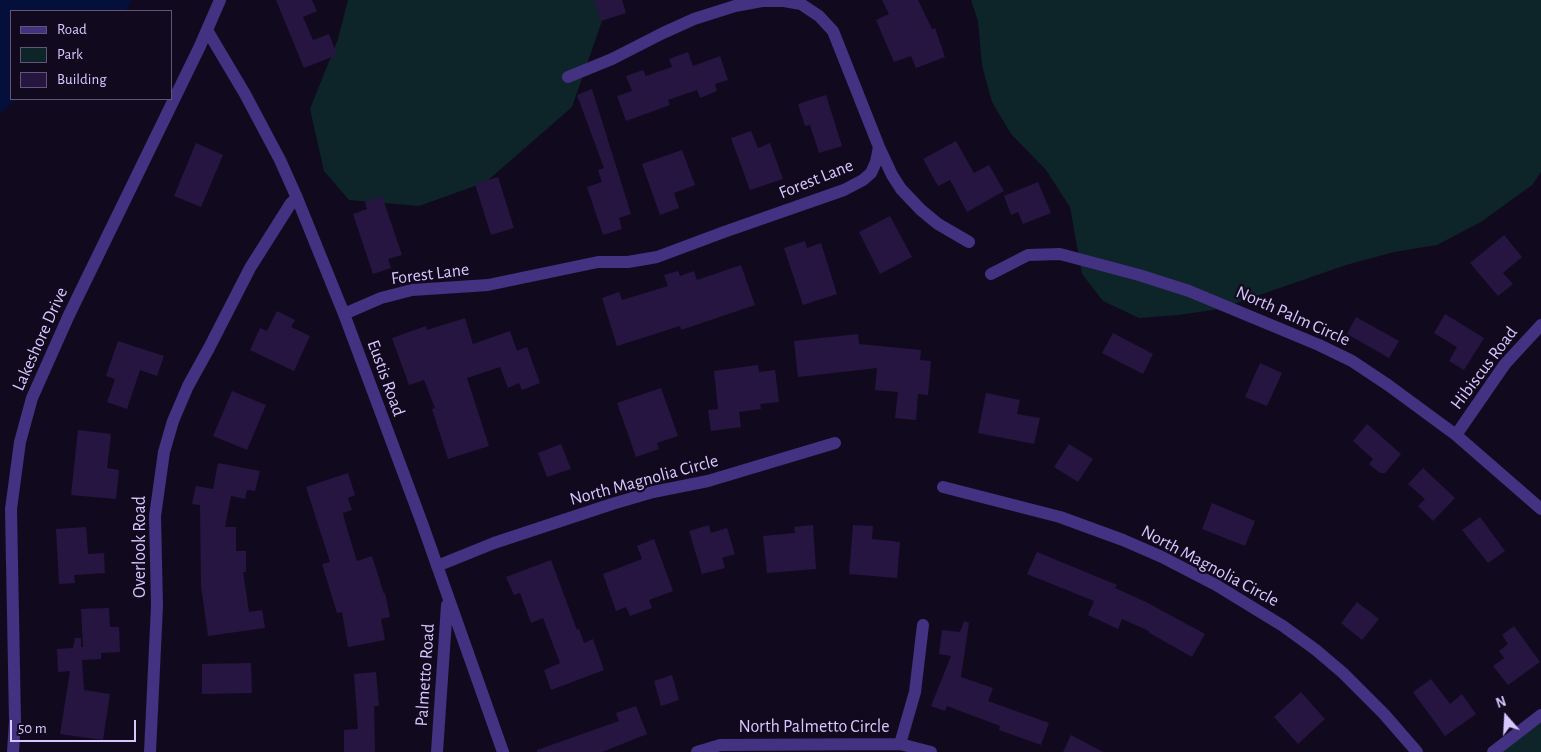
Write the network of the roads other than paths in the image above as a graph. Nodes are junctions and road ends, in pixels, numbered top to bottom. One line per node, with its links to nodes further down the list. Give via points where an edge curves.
1 (220, 0): 2 (street, Lakeshore Drive)
2 (207, 30): 5 (street, Eustis Road, via 246,94); 19 (street, Lakeshore Drive, via 68,315 32,398 20,442 11,509)
3 (568, 77): 4 (street, via 612,60 694,19 735,6 762,1 801,4 819,16 832,31)
4 (879, 148): 6 (street, via 901,189 921,210); 8 (street, Forest Lane, via 871,173 844,190 657,257 628,262 598,262 488,285 412,290 381,298)
5 (297, 198): 8 (street, Eustis Road); 20 (street, Overlook Road, via 291,202 250,268 188,386 164,452 155,516 157,606)
6 (969, 242)
7 (991, 274): 10 (street, North Palm Circle, via 1028,255 1060,254 1189,291 1352,362)
8 (344, 314): 14 (street, Eustis Road)
9 (1541, 325): 10 (street, Hibiscus Road, via 1505,364)
10 (1456, 435): 13 (street, North Palm Circle)
11 (835, 443): 14 (street, North Magnolia Circle, via 708,481 612,504)
12 (943, 487): 25 (street, North Magnolia Circle, via 1060,517 1105,533 1216,585 1316,650 1384,714)
13 (1541, 509)
14 (437, 566): 15 (street, Eustis Road)
15 (448, 600): 21 (street, Palmetto Road); 22 (street, Eustis Road)
16 (923, 625): 18 (street, via 915,692)
17 (1541, 715): 26 (street)
18 (900, 744): 23 (street, North Palmetto Circle, via 720,745); 24 (street, North Palmetto Circle)
19 (13, 752)
20 (150, 752)
21 (437, 752)
22 (503, 752)
23 (697, 752)
24 (931, 752)
25 (1417, 752)
26 (1493, 752)

